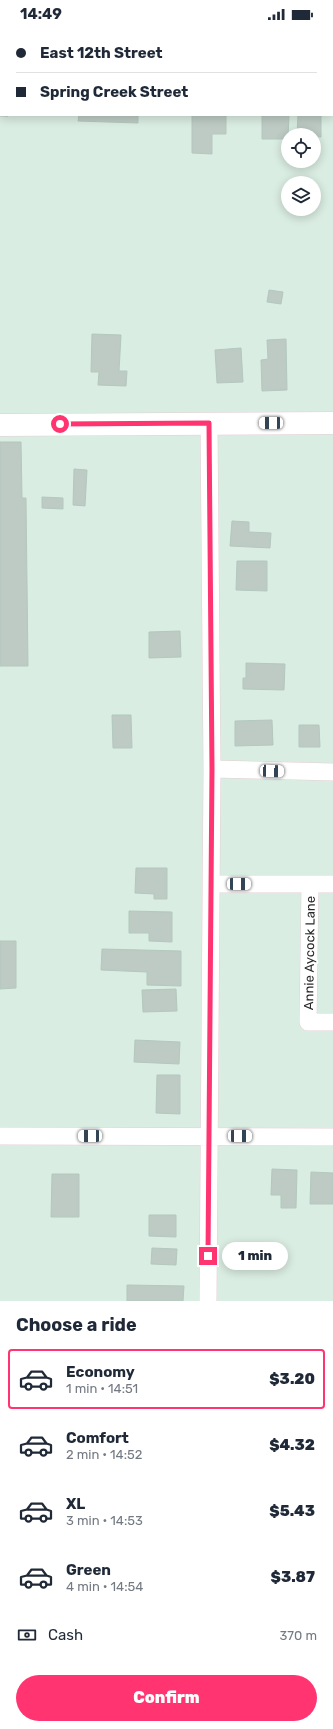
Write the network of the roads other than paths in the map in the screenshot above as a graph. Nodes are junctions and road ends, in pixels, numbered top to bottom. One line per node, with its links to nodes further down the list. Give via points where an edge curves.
1 (209, 423): 2 (main road); 3 (main road); 4 (street)
2 (333, 423)
3 (0, 425)
4 (212, 769): 5 (street); 6 (street)
5 (333, 772)
6 (211, 884): 7 (street); 11 (street)
7 (310, 884): 8 (street); 9 (street, Annie Aycock Lane, via 308,1022)
8 (333, 884)
9 (333, 1022)
10 (0, 1136): 11 (street)
11 (209, 1136): 12 (street); 13 (street)
12 (333, 1137)
13 (208, 1301)

